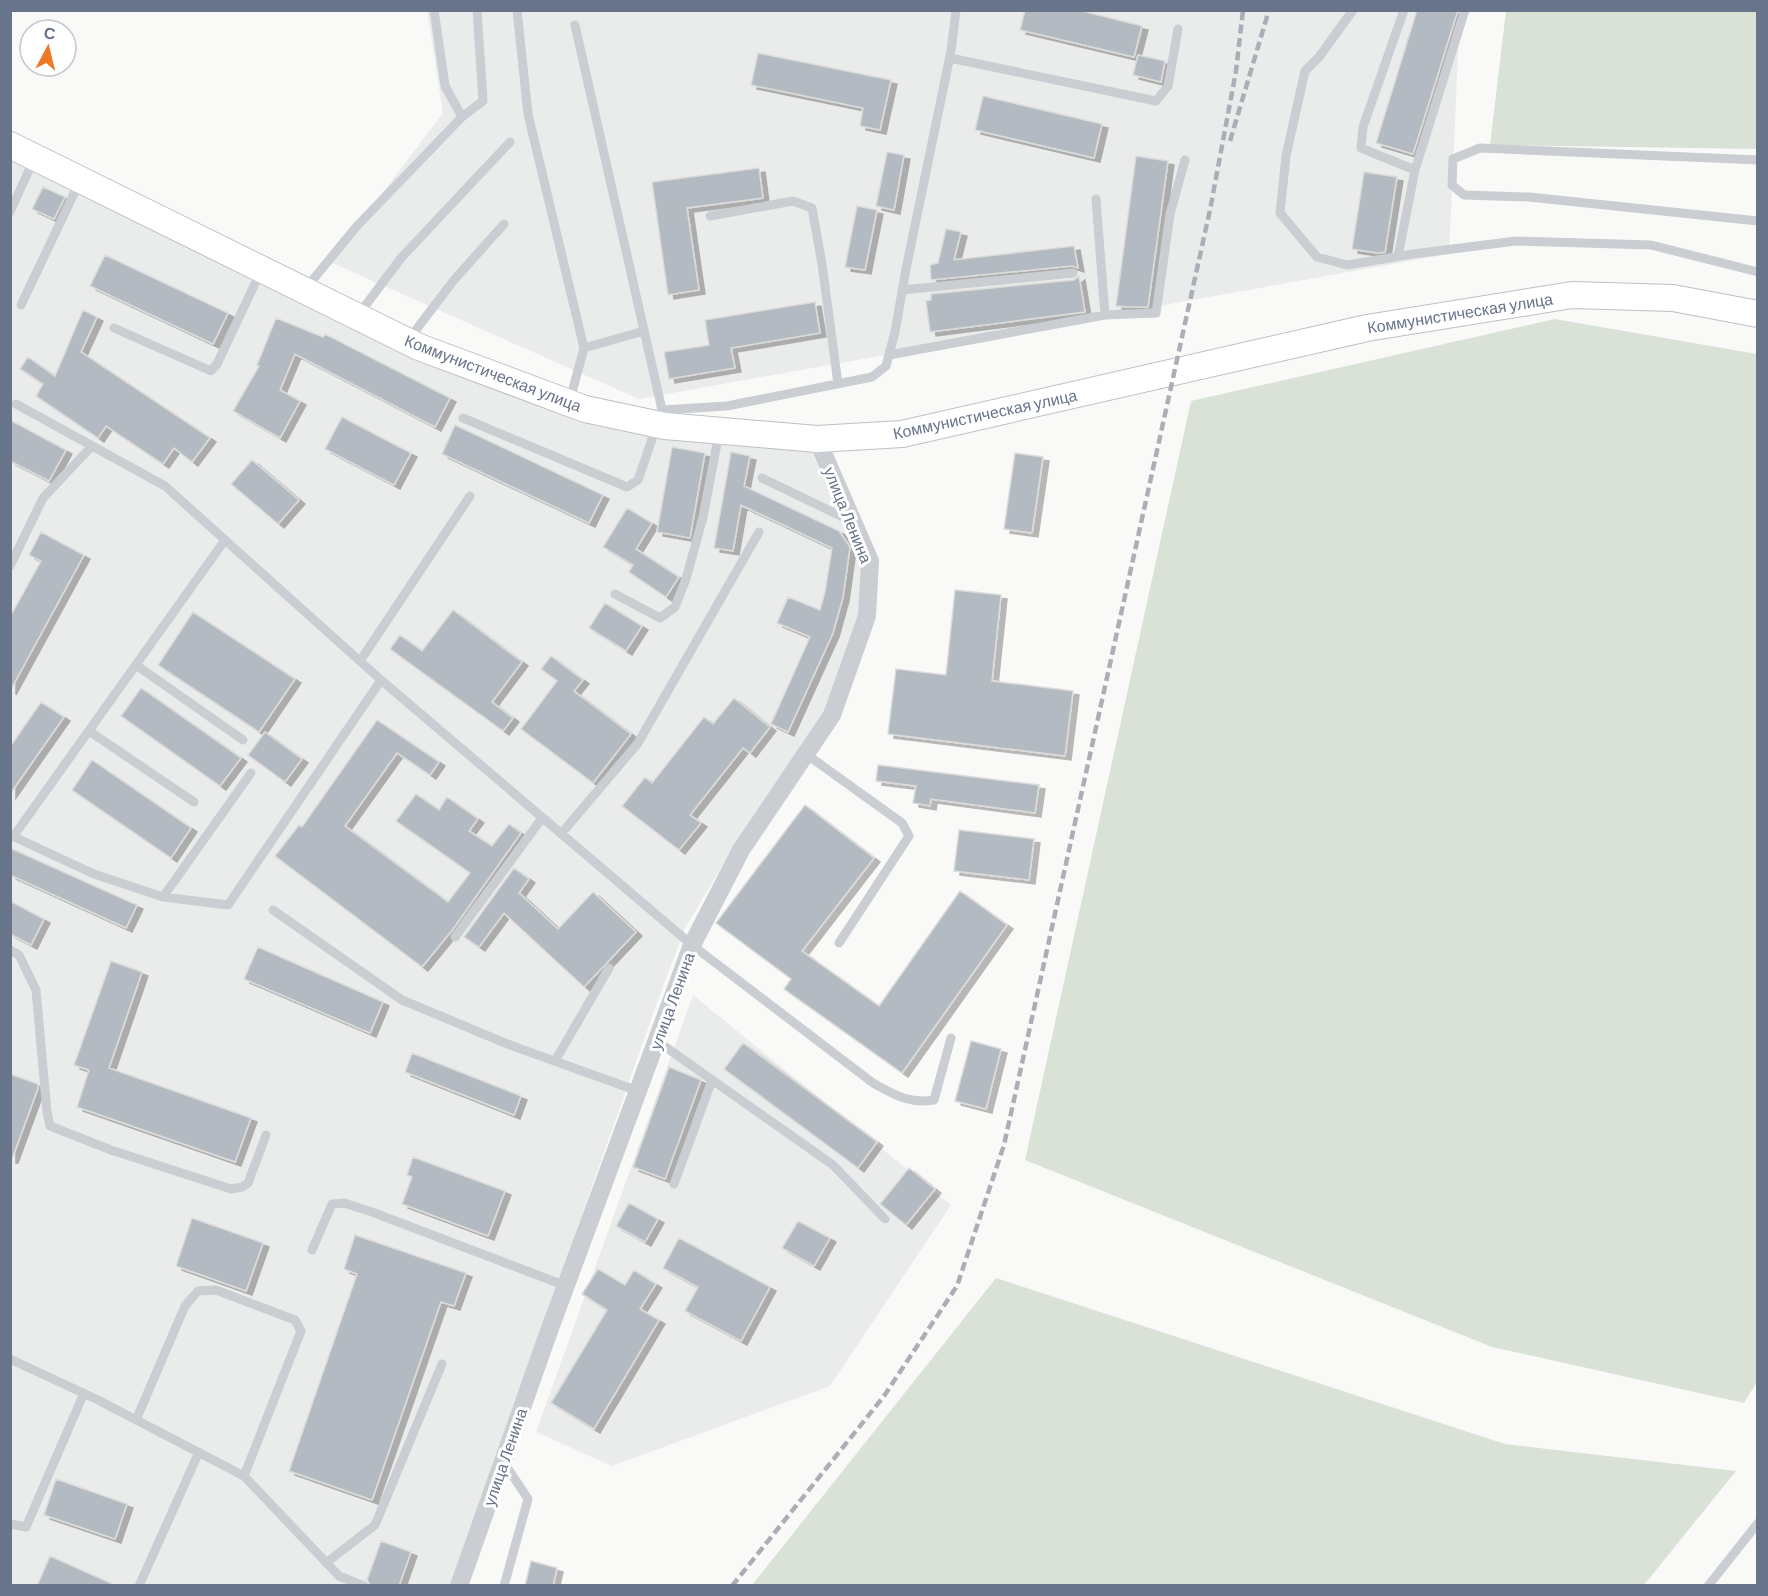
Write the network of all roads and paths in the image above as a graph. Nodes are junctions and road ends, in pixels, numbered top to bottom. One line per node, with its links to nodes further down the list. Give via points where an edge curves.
1 (434, 10): 11 (lane, via 445,86)
2 (477, 10): 11 (lane, via 483,101)
3 (516, 10): 37 (lane, via 528,114)
4 (956, 10): 10 (lane)
5 (1353, 10): 24 (lane, via 1305,71 1286,156 1280,213 1317,257 1347,265)
6 (1404, 10): 17 (lane, via 1363,127 1361,148)
7 (1465, 10): 17 (lane)
8 (575, 25): 35 (lane)
9 (1178, 29): 10 (lane, via 1167,86 1155,101)
10 (950, 58): 29 (lane)
11 (462, 117): 28 (lane, via 357,226)
12 (510, 142): 33 (lane, via 401,258)
13 (10, 145): 14 (main road, Коммунистическая улица)
14 (35, 157): 18 (main road, Коммунистическая улица); 20 (lane)
15 (1185, 160): 32 (lane, via 1170,214 1156,313)
16 (1758, 160): 22 (lane, via 1480,148 1453,159 1452,185 1464,195 1529,197)
17 (1416, 170): 24 (lane)
18 (81, 179): 25 (main road, Коммунистическая улица); 30 (lane)
19 (1096, 199): 32 (lane)
20 (10, 212)
21 (710, 216): 39 (lane, via 793,201 812,208)
22 (1758, 221)
23 (504, 224): 36 (lane)
24 (1398, 256): 26 (lane, via 1516,240 1652,245)
25 (262, 269): 28 (main road, Коммунистическая улица); 34 (lane, via 211,371)
26 (1758, 272)
27 (1073, 273): 29 (lane)
28 (304, 290): 33 (main road, Коммунистическая улица)
29 (902, 290): 38 (lane)
30 (21, 305)
31 (1758, 314): 45 (main road, Коммунистическая улица, via 1673,298 1572,295 1367,328 902,434)
32 (1105, 315): 38 (lane)
33 (358, 316): 36 (main road, Коммунистическая улица)
34 (114, 328)
35 (644, 331): 37 (lane); 42 (lane)
36 (407, 341): 40 (main road, Коммунистическая улица)
37 (584, 348): 40 (lane)
38 (889, 355): 39 (lane, via 886,366 873,376)
39 (838, 384): 42 (lane)
40 (569, 403): 42 (main road, Коммунистическая улица, via 585,409)
41 (16, 404): 46 (lane)
42 (659, 417): 43 (lane, via 638,480 627,487); 44 (main road, Коммунистическая улица)
43 (462, 418)
44 (719, 430): 45 (main road, Коммунистическая улица); 55 (lane, via 704,517 675,607 660,618)
45 (817, 439): 49 (street, улица Ленина)
46 (92, 446): 51 (lane, via 165,486); 53 (lane, via 44,498)
47 (762, 478): 49 (lane)
48 (470, 496): 56 (lane)
49 (853, 522): 61 (street, улица Ленина, via 870,561 867,616 832,715)
50 (759, 532): 65 (lane, via 638,743)
51 (225, 540): 56 (lane); 57 (lane)
52 (10, 542): 53 (lane)
53 (20, 547): 54 (lane)
54 (10, 566)
55 (615, 594)
56 (360, 661): 58 (lane)
57 (136, 665): 59 (lane); 60 (lane)
58 (381, 680): 64 (lane); 67 (lane, via 228,905)
59 (88, 731): 63 (lane); 66 (lane)
60 (243, 740)
61 (806, 754): 70 (lane, via 902,823 909,836); 71 (street, улица Ленина, via 741,850)
62 (251, 773): 67 (lane)
63 (194, 802)
64 (543, 818): 65 (lane); 69 (lane)
65 (561, 834): 71 (lane)
66 (12, 836): 67 (lane, via 94,874)
67 (163, 897)
68 (273, 910): 76 (lane, via 402,1000)
69 (455, 937)
70 (839, 943)
71 (692, 945): 74 (lane, via 873,1083 899,1098 933,1100); 75 (street, улица Ленина)
72 (10, 950): 79 (lane, via 19,955 36,990 50,1126 231,1189 242,1188 248,1182)
73 (609, 968): 76 (lane)
74 (951, 1038)
75 (657, 1041): 77 (lane); 78 (street, улица Ленина)
76 (555, 1061): 78 (lane)
77 (712, 1080): 80 (lane); 81 (lane, via 832,1165)
78 (638, 1091): 83 (street, улица Ленина)
79 (266, 1135)
80 (674, 1184)
81 (885, 1219)
82 (312, 1250): 83 (lane, via 332,1204 344,1203)
83 (566, 1286): 89 (street, улица Ленина)
84 (10, 1359): 86 (lane)
85 (442, 1364): 93 (lane, via 375,1525)
86 (84, 1393): 87 (lane); 92 (lane, via 26,1527)
87 (136, 1420): 88 (lane); 90 (lane, via 185,1306 198,1291 216,1290 295,1320 301,1331)
88 (199, 1452): 90 (lane); 94 (lane)
89 (503, 1461): 96 (street, улица Ленина); 97 (lane, via 528,1498)
90 (244, 1476): 93 (lane)
91 (1758, 1523): 98 (lane)
92 (10, 1524)
93 (326, 1563): 95 (lane, via 339,1576)
94 (141, 1585)
95 (364, 1586)
96 (459, 1586)
97 (504, 1586)
98 (1708, 1586)

